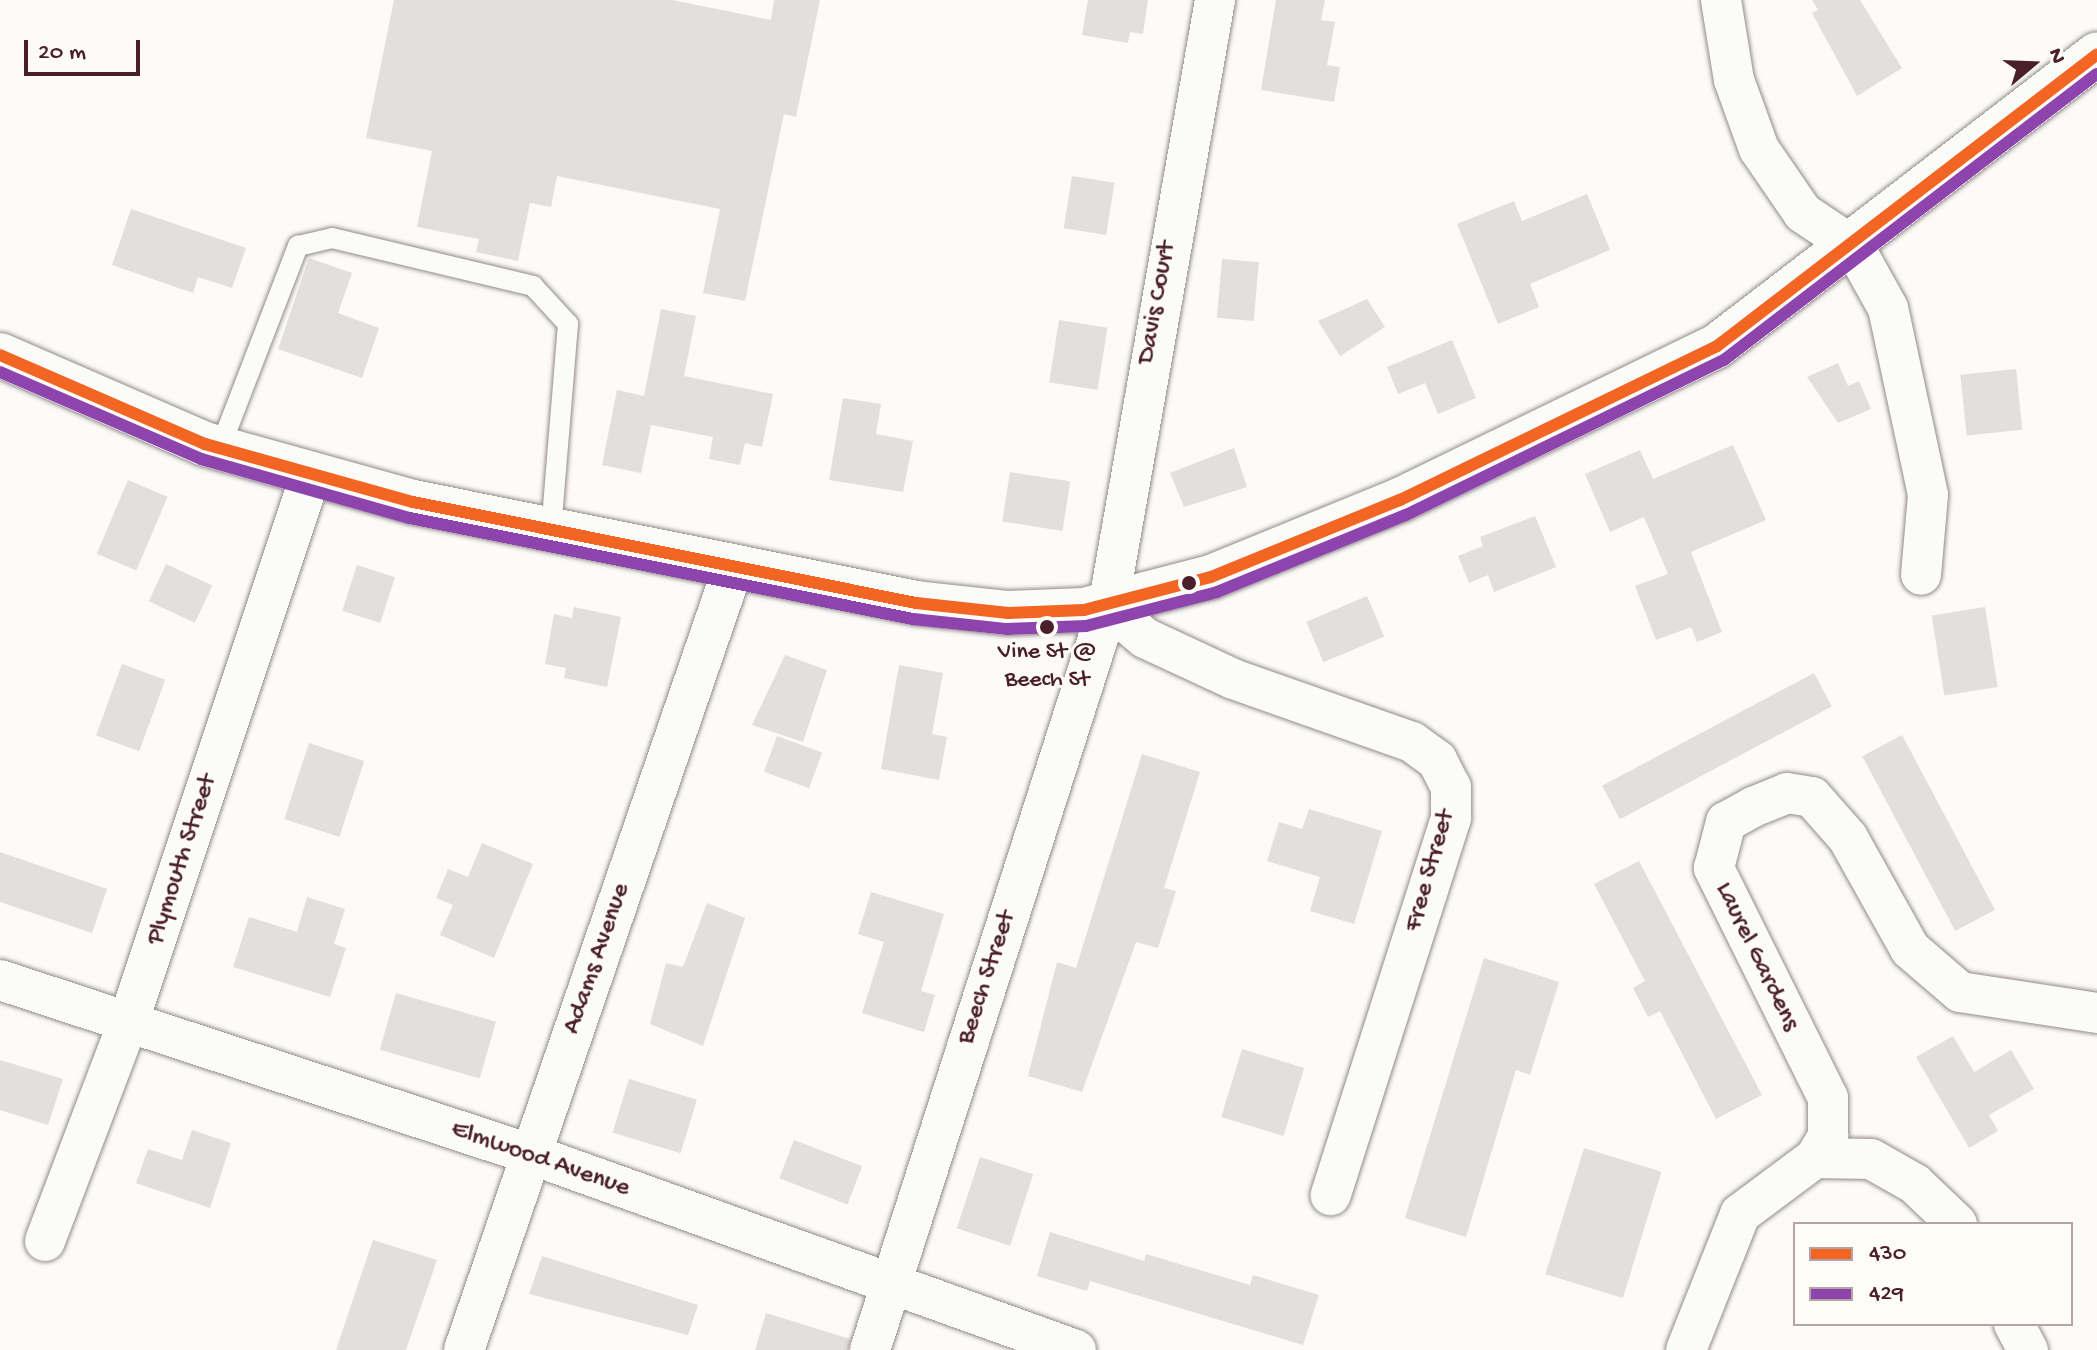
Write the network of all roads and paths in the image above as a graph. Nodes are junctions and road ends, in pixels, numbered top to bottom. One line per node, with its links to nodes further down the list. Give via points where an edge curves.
1 (1215, 0): 11 (street, Davis Court)
2 (1721, 0): 4 (street, via 1734,80 1759,149 1803,213)
3 (2097, 54): 4 (street, via 1970,147)
4 (1854, 247): 10 (street, via 1888,308 1907,386 1928,495); 11 (street, via 1717,346 1502,456 1211,577)
5 (0, 355): 6 (street)
6 (220, 448): 7 (street); 8 (lane, via 298,246 332,238 533,286 568,324)
7 (311, 474): 8 (street); 14 (street, Plymouth Street)
8 (551, 531): 9 (street)
9 (733, 568): 11 (street, via 1008,613); 15 (street, Adams Avenue)
10 (1921, 575)
11 (1108, 607): 17 (street, Free Street, via 1145,638 1233,679 1412,742 1437,760 1451,787 1451,818); 20 (street, Beech Street)
12 (0, 980): 14 (street, Elmwood Avenue)
13 (2097, 1013): 16 (street, Laurel Gardens, via 1960,992 1910,949 1848,838 1812,797 1787,793 1753,807 1726,822 1714,868 1828,1098 1828,1136)
14 (128, 1023): 15 (street, Elmwood Avenue); 19 (street, Plymouth Street)
15 (530, 1154): 20 (street, Elmwood Avenue); 22 (street, Adams Avenue)
16 (1815, 1158): 18 (street, via 1871,1159 1915,1184); 25 (street, via 1740,1214)
17 (1331, 1195)
18 (1955, 1222)
19 (45, 1241)
20 (889, 1287): 23 (street, Beech Street); 24 (street, Elmwood Avenue)
21 (2015, 1326): 26 (street)
22 (464, 1350)
23 (870, 1350)
24 (1076, 1350)
25 (1686, 1350)
26 (2028, 1350)

